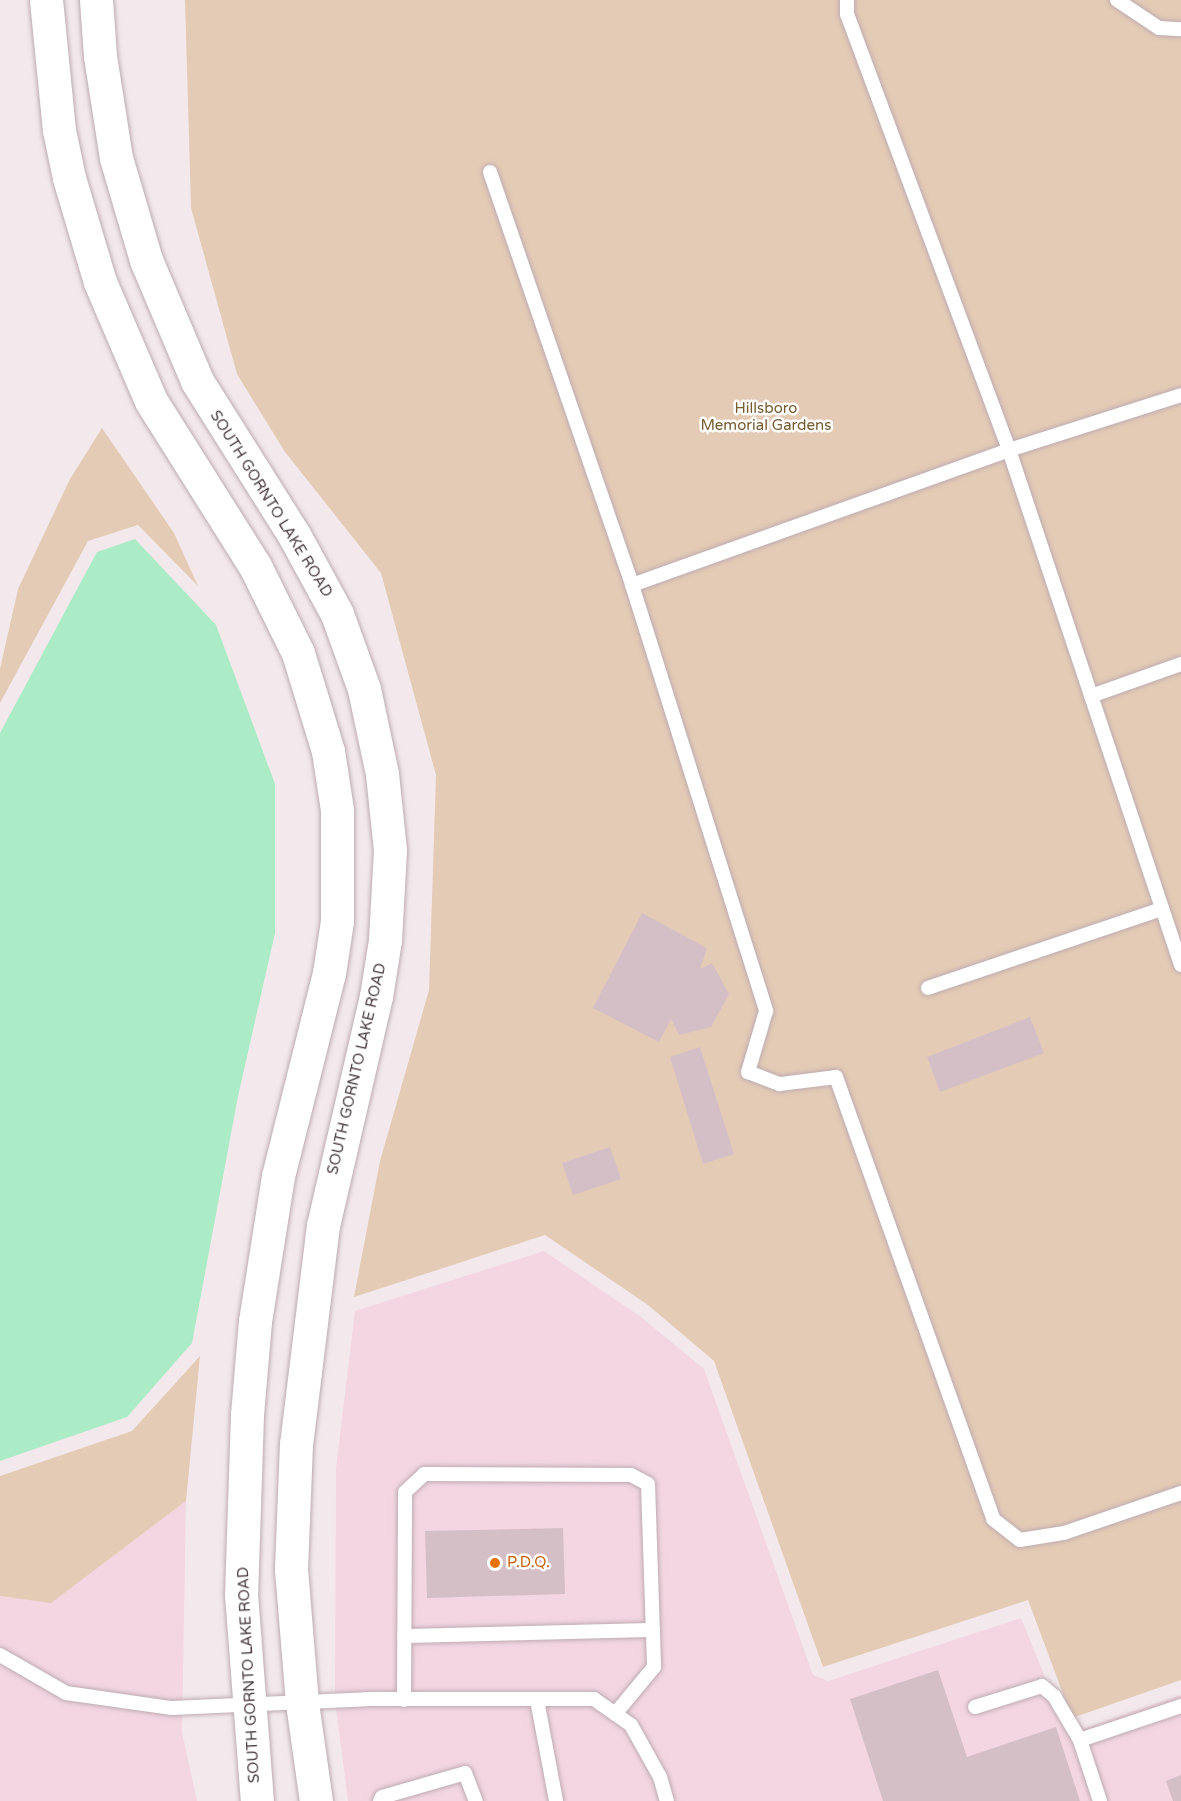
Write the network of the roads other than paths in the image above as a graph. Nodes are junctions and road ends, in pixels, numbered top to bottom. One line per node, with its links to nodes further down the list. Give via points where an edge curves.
1 (46, 0): 22 (street, SOUTH GORNTO LAKE ROAD, via 61,140 100,282 151,401 255,566 298,653 328,752 337,810 337,921 329,973 278,1176 255,1321 242,1504 241,1594)
2 (96, 0): 21 (street, SOUTH GORNTO LAKE ROAD, via 100,56 116,158 146,260 197,381 294,535 337,614 364,689 382,774 390,850 385,940 376,996 323,1225 302,1375 291,1569)
3 (847, 0): 8 (lane, via 847,14)
4 (1117, 0): 5 (lane, via 1159,28)
5 (1181, 29)
6 (490, 172): 9 (lane)
7 (1181, 395): 8 (lane)
8 (1010, 450): 9 (lane); 11 (lane)
9 (632, 585): 15 (lane, via 766,1011 748,1071 780,1084 836,1077 993,1519 1020,1540 1064,1533)
10 (1181, 664): 11 (lane)
11 (1091, 696): 12 (lane)
12 (1162, 909): 13 (lane); 14 (lane)
13 (1181, 965)
14 (928, 988)
15 (1181, 1493)
16 (653, 1630): 17 (lane); 17 (lane, via 648,1484 631,1475 424,1474 405,1491); 25 (lane, via 654,1667)
17 (404, 1635): 19 (lane)
18 (0, 1655): 22 (lane, via 66,1693 172,1708)
19 (404, 1700): 20 (lane); 21 (lane)
20 (537, 1700): 25 (lane, via 594,1699); 31 (lane)
21 (302, 1703): 22 (lane); 28 (street, SOUTH GORNTO LAKE ROAD)
22 (248, 1706): 27 (street, SOUTH GORNTO LAKE ROAD)
23 (1181, 1706): 26 (lane)
24 (975, 1707): 26 (lane, via 1042,1686 1054,1696)
25 (615, 1714): 32 (lane, via 631,1725 660,1777)
26 (1080, 1740): 33 (lane)
27 (257, 1801)
28 (316, 1801)
29 (380, 1801): 30 (lane, via 382,1797 465,1773)
30 (476, 1801)
31 (556, 1801)
32 (667, 1801)
33 (1100, 1801)

